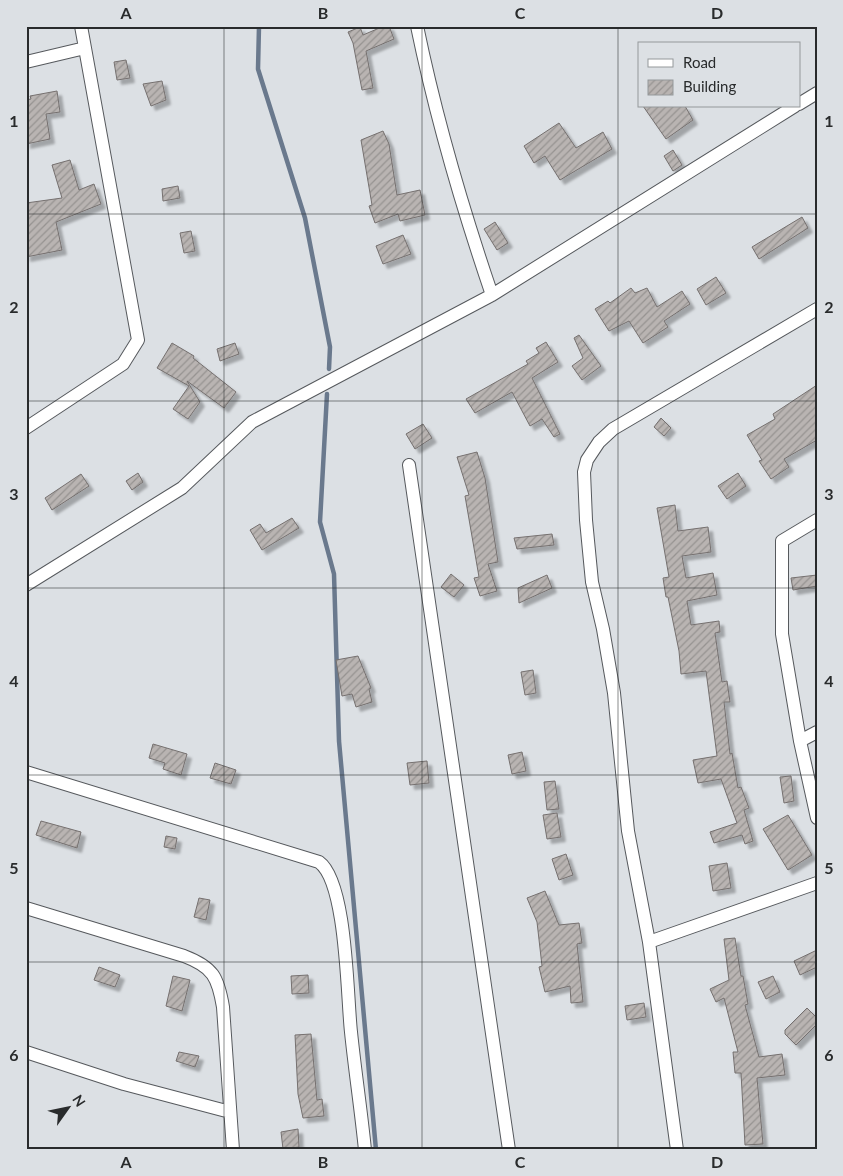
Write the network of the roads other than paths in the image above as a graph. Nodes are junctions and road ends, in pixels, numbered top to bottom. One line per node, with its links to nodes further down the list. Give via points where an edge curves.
1 (81, 26): 3 (street)
2 (417, 26): 8 (street, via 432,102)
3 (85, 48): 4 (street); 10 (street, via 138,340 123,364)
4 (26, 62)
5 (817, 93): 6 (street)
6 (800, 103)
7 (792, 108): 8 (street)
8 (492, 295): 13 (street, via 252,422 182,488)
9 (817, 309): 20 (street, via 613,429 587,460 584,472 592,582 608,656 628,831)
10 (26, 428)
11 (409, 465): 25 (street)
12 (817, 520): 15 (street, via 782,541 782,634)
13 (26, 586)
14 (817, 732): 15 (street)
15 (800, 741): 17 (street)
16 (26, 772): 24 (street, via 325,866 339,912 348,971)
17 (817, 818)
18 (817, 883): 20 (street)
19 (26, 908): 22 (street, via 184,956 207,967 220,986)
20 (649, 942): 26 (street)
21 (26, 1052): 22 (street, via 124,1084)
22 (230, 1112): 23 (street)
23 (233, 1150)
24 (365, 1150)
25 (509, 1150)
26 (677, 1150)

